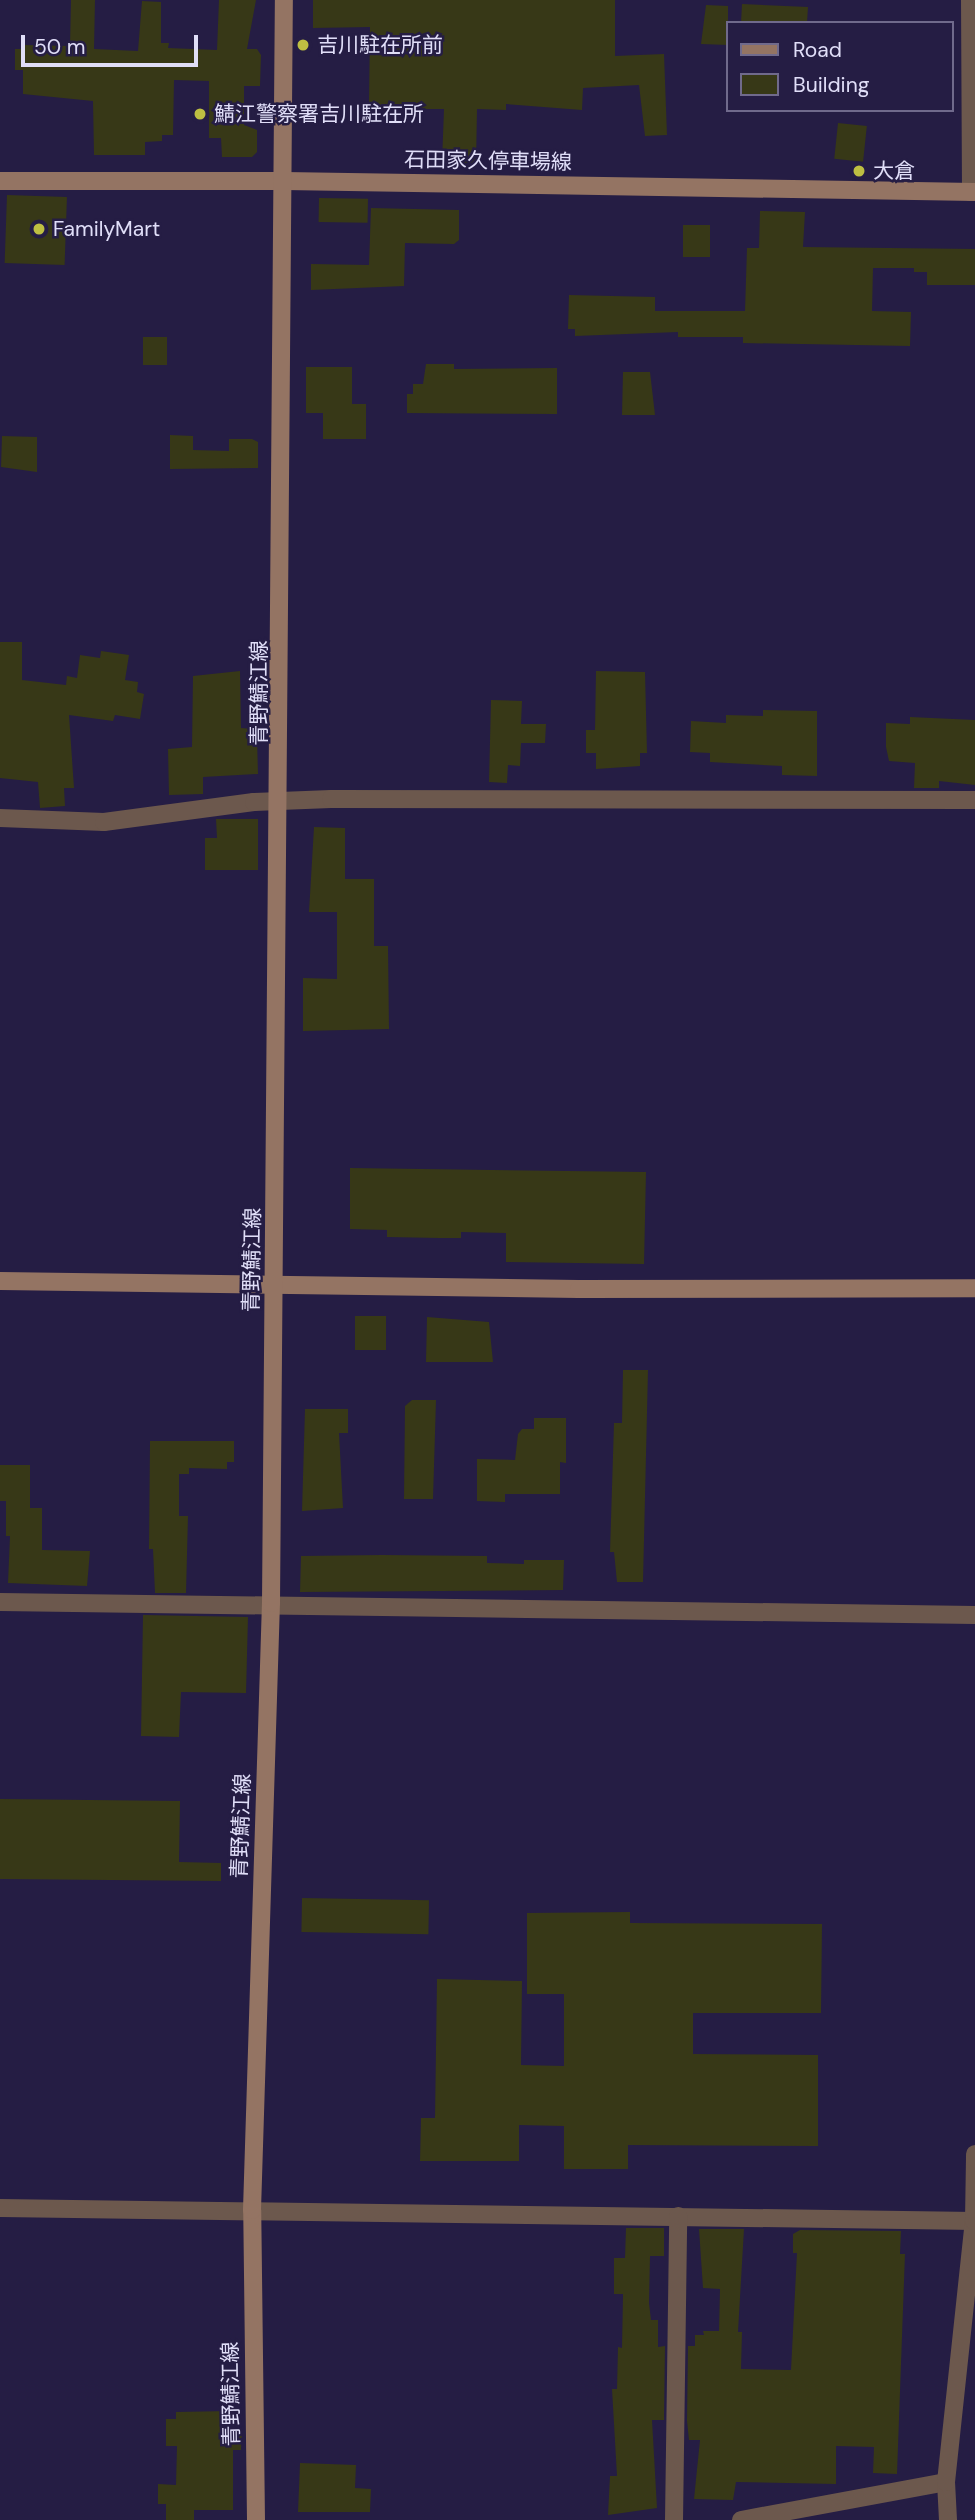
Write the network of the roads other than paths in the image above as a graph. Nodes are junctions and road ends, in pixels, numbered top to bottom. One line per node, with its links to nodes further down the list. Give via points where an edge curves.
1 (284, 0): 4 (main road, 青野鯖江線)
2 (970, 0): 5 (street)
3 (0, 181): 4 (main road, 石田家久停車場線)
4 (284, 181): 5 (main road, 石田家久停車場線); 7 (main road, 青野鯖江線)
5 (973, 192)
6 (975, 800): 7 (street)
7 (281, 801): 8 (street, via 104,822); 10 (main road, 青野鯖江線)
8 (0, 818)
9 (0, 1281): 10 (main road)
10 (275, 1284): 11 (main road); 13 (main road, 青野鯖江線)
11 (975, 1288)
12 (0, 1602): 13 (street)
13 (271, 1603): 14 (street); 17 (main road, 青野鯖江線)
14 (975, 1615)
15 (975, 2154): 19 (street)
16 (0, 2208): 17 (street)
17 (252, 2210): 18 (street); 21 (main road, 青野鯖江線)
18 (678, 2216): 19 (street); 22 (street)
19 (974, 2221): 20 (street)
20 (946, 2482): 23 (street); 24 (street)
21 (256, 2520)
22 (674, 2520)
23 (741, 2520)
24 (948, 2520)

